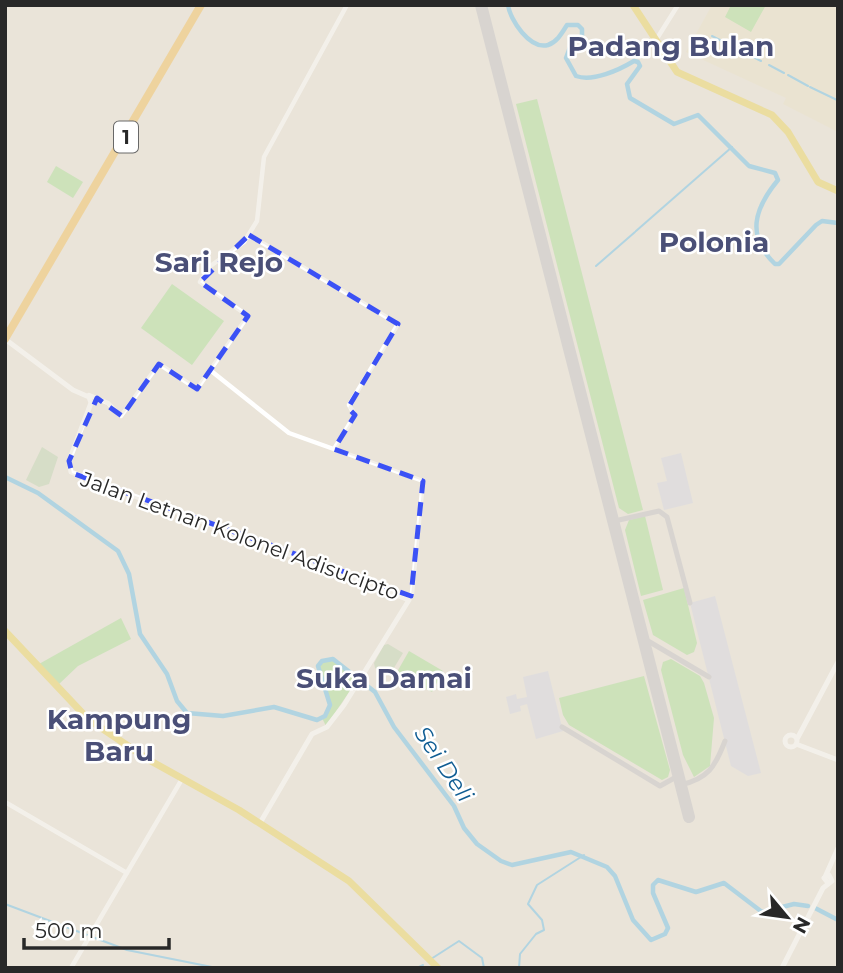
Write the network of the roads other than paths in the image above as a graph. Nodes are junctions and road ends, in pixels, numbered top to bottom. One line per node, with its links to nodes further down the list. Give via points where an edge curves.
1 (198, 5): 8 (highway, 1)
2 (347, 5): 7 (street, via 266,153 258,218)
3 (634, 5): 5 (main road)
4 (678, 5): 5 (street)
5 (657, 40): 6 (main road, via 677,72 772,115 788,132 818,182)
6 (838, 189)
7 (248, 235): 10 (street, via 210,267 200,282 248,316); 14 (street, via 398,324 349,405 355,415)
8 (7, 331): 9 (highway)
9 (7, 342): 11 (main road, via 73,390)
10 (210, 370): 12 (street, via 196,389 158,365 121,416); 14 (street, via 289,433)
11 (88, 395): 12 (street); 13 (main road)
12 (97, 398): 13 (street)
13 (91, 403): 15 (main road, Jalan Letnan Kolonel Adisucipto, via 69,461 72,474)
14 (334, 449): 15 (street, via 423,481)
15 (409, 599): 21 (main road, via 371,666 327,727 312,734)
16 (5, 632): 19 (main road, via 86,721)
17 (838, 662): 18 (main road, via 796,740)
18 (837, 758)
19 (181, 780): 21 (main road); 23 (main road); 24 (street)
20 (5, 802): 24 (street)
21 (260, 823): 23 (main road)
22 (838, 851): 27 (main road)
23 (310, 856): 25 (main road, via 358,887)
24 (127, 873): 26 (street)
25 (431, 964)
26 (71, 968)
27 (781, 968)

